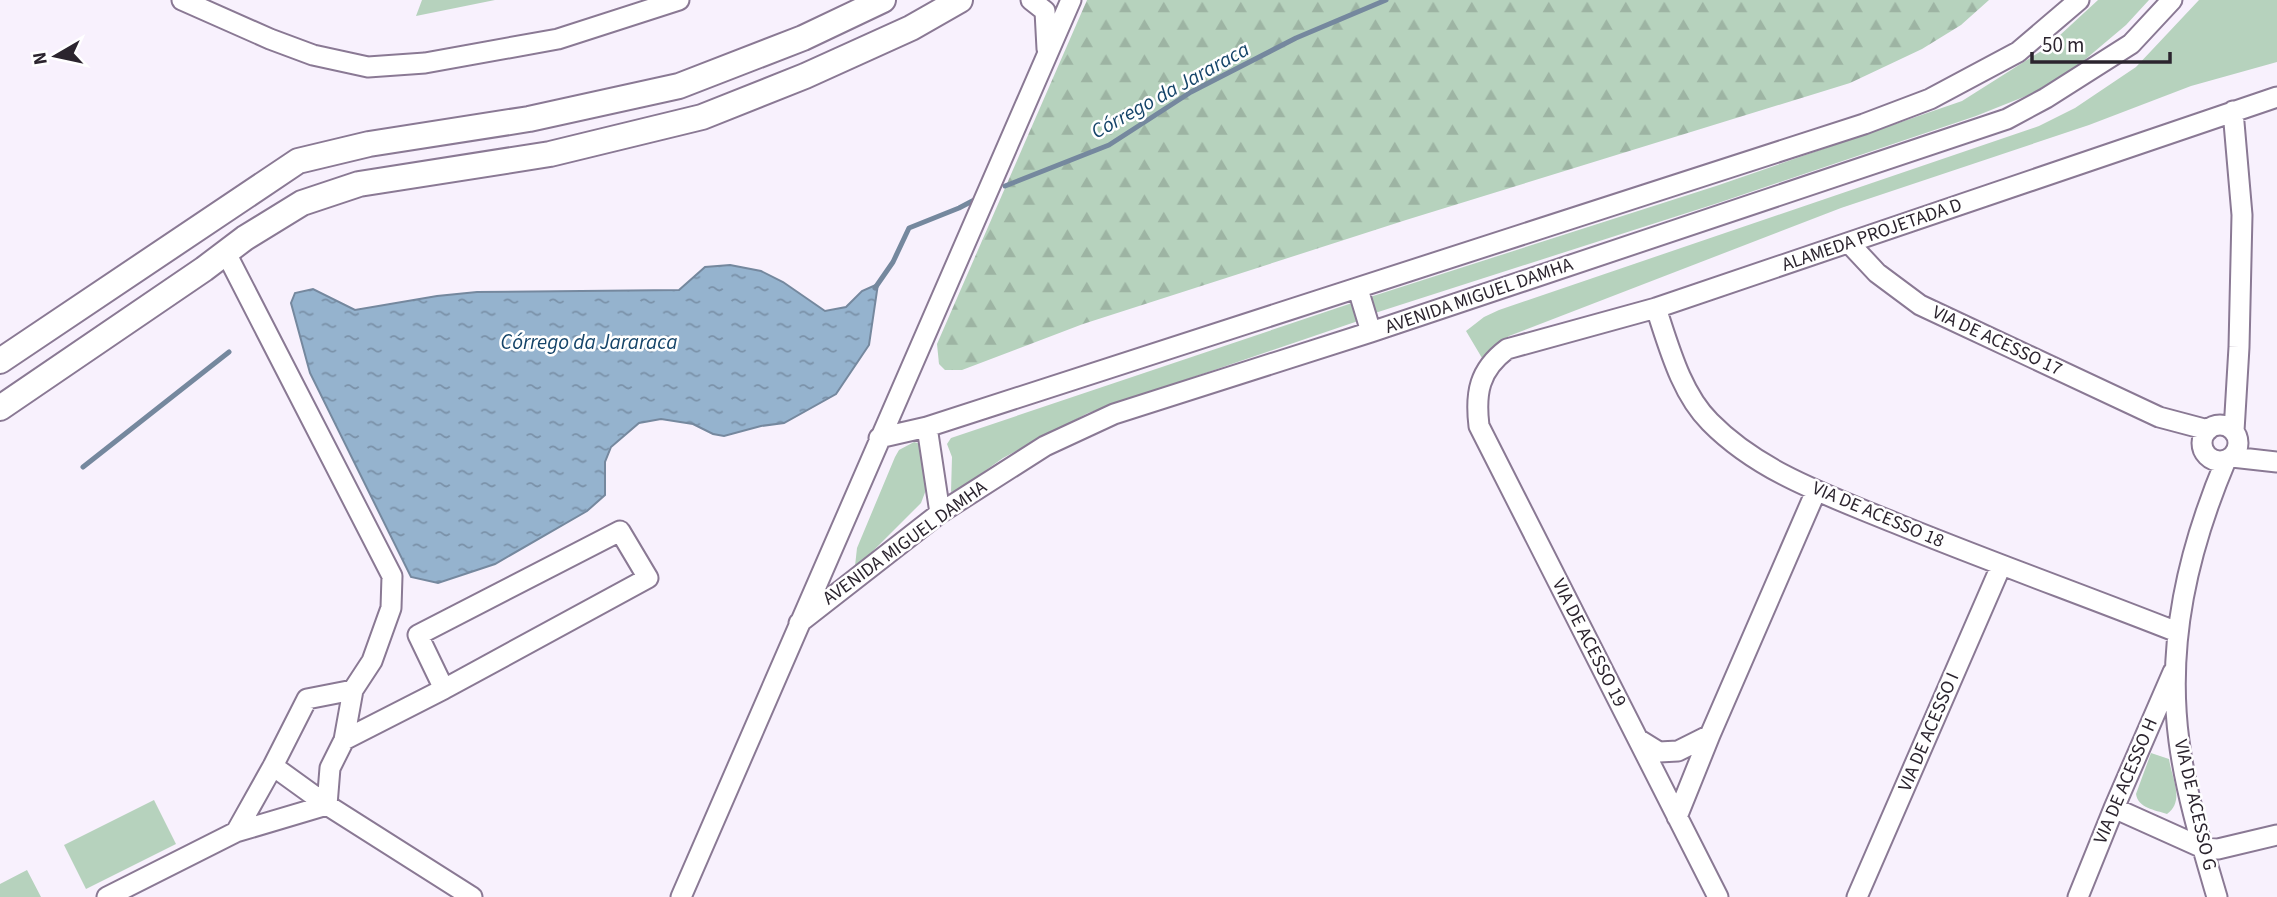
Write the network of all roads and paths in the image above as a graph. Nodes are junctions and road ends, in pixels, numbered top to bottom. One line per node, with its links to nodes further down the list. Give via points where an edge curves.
1 (182, 0): 2 (street, via 313,55 368,68 425,63 558,39)
2 (679, 0)
3 (883, 0): 12 (street, via 803,38 679,86 530,119 298,160)
4 (960, 0): 15 (street, via 829,66 702,117 550,154 359,184 302,203)
5 (1031, 0): 9 (street, via 1045,11)
6 (1071, 0): 9 (street)
7 (2079, 0): 17 (street, via 2018,52 1930,99)
8 (2172, 0): 19 (street, AVENIDA MIGUEL DAMHA, via 2132,44 2007,119)
9 (1048, 52): 28 (street)
10 (2277, 97): 11 (street, ALAMEDA PROJETADA D)
11 (2233, 111): 14 (street, ALAMEDA PROJETADA D); 20 (street, via 2242,215)
12 (227, 210): 13 (street); 15 (street)
13 (181, 240): 16 (street); 21 (street)
14 (1849, 243): 18 (street, ALAMEDA PROJETADA D); 24 (street, VIA DE ACESSO 17, via 1877,273 1920,305)
15 (235, 246): 16 (street); 38 (street, via 392,576 391,608 372,661)
16 (204, 270): 23 (street)
17 (1359, 289): 19 (street); 25 (street)
18 (1656, 308): 22 (street, ALAMEDA PROJETADA D, via 1507,349 1496,357); 31 (street, VIA DE ACESSO 18, via 1687,392 1708,421 1751,458)
19 (1371, 332): 32 (street, AVENIDA MIGUEL DAMHA, via 1114,414 1045,446)
20 (2239, 347): 26 (street, via 2228,390); 27 (street)
21 (0, 361)
22 (1480, 384): 40 (street, VIA DE ACESSO 19, via 1476,403 1479,426)
23 (0, 408)
24 (2160, 417): 26 (street); 29 (street)
25 (927, 427): 28 (street); 32 (street)
26 (2211, 428): 27 (street, via 2228,427); 29 (street, via 2204,435)
27 (2236, 434): 29 (street, via 2236,451); 30 (street)
28 (879, 438): 34 (street)
29 (2217, 455): 30 (street); 35 (street, VIA DE ACESSO G)
30 (2277, 460)
31 (1816, 491): 33 (street, VIA DE ACESSO 18); 39 (street)
32 (940, 513): 34 (street, AVENIDA MIGUEL DAMHA)
33 (2001, 566): 35 (street, VIA DE ACESSO 18); 53 (street, VIA DE ACESSO I)
34 (799, 623): 51 (street)
35 (2177, 632): 36 (street, VIA DE ACESSO G)
36 (2175, 666): 44 (street, VIA DE ACESSO H); 48 (street, VIA DE ACESSO G, via 2179,740)
37 (444, 689): 37 (street, via 418,635 620,531 648,578); 41 (street)
38 (353, 690): 41 (street); 42 (street, via 307,699)
39 (1710, 735): 40 (street, via 1678,751 1659,752); 45 (street)
40 (1637, 738): 45 (street, VIA DE ACESSO 19)
41 (344, 740): 43 (street, via 330,768)
42 (273, 766): 43 (street); 46 (street)
43 (327, 805): 46 (street); 50 (street)
44 (2114, 808): 48 (street); 54 (street, VIA DE ACESSO H)
45 (1677, 817): 52 (street, VIA DE ACESSO 19)
46 (236, 832): 49 (street)
47 (2277, 835): 48 (street, via 2218,849)
48 (2203, 848): 55 (street, VIA DE ACESSO G)
49 (107, 897)
50 (472, 897)
51 (681, 897)
52 (1718, 897)
53 (1857, 897)
54 (2078, 897)
55 (2217, 897)

